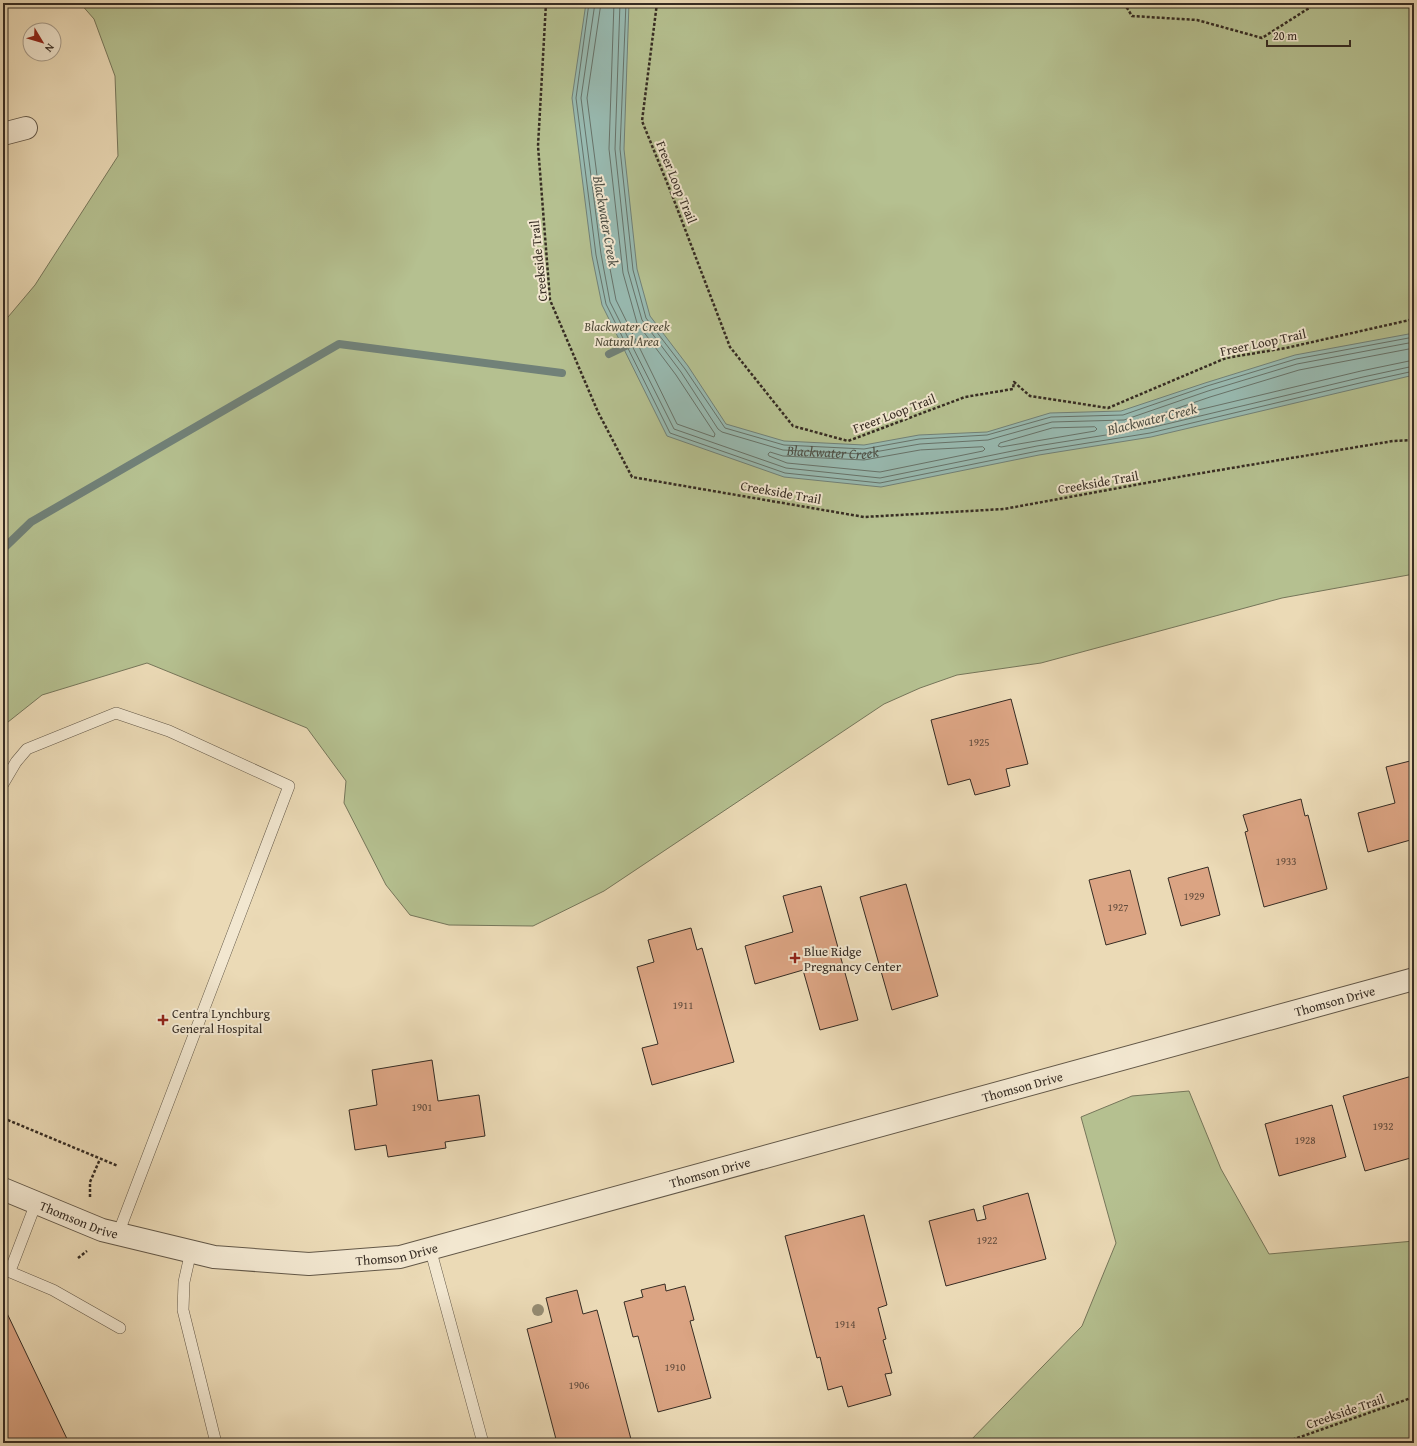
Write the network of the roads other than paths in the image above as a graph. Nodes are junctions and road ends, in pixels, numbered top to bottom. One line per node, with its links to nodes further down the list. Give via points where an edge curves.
1 (26, 128): 2 (street)
2 (3, 134)
3 (3, 784): 7 (lane, via 27,749 116,713 169,731 289,786)
4 (1414, 980): 8 (street, Thomson Drive)
5 (3, 1189): 6 (street, Thomson Drive)
6 (36, 1203): 7 (street, Thomson Drive); 10 (lane)
7 (118, 1234): 9 (street, Thomson Drive)
8 (430, 1248): 9 (street, Thomson Drive, via 400,1257 309,1264 214,1257); 13 (lane)
9 (191, 1251): 12 (lane, via 184,1282 183,1310)
10 (6, 1270): 11 (lane, via 53,1290)
11 (120, 1328)
12 (216, 1443)
13 (483, 1443)

